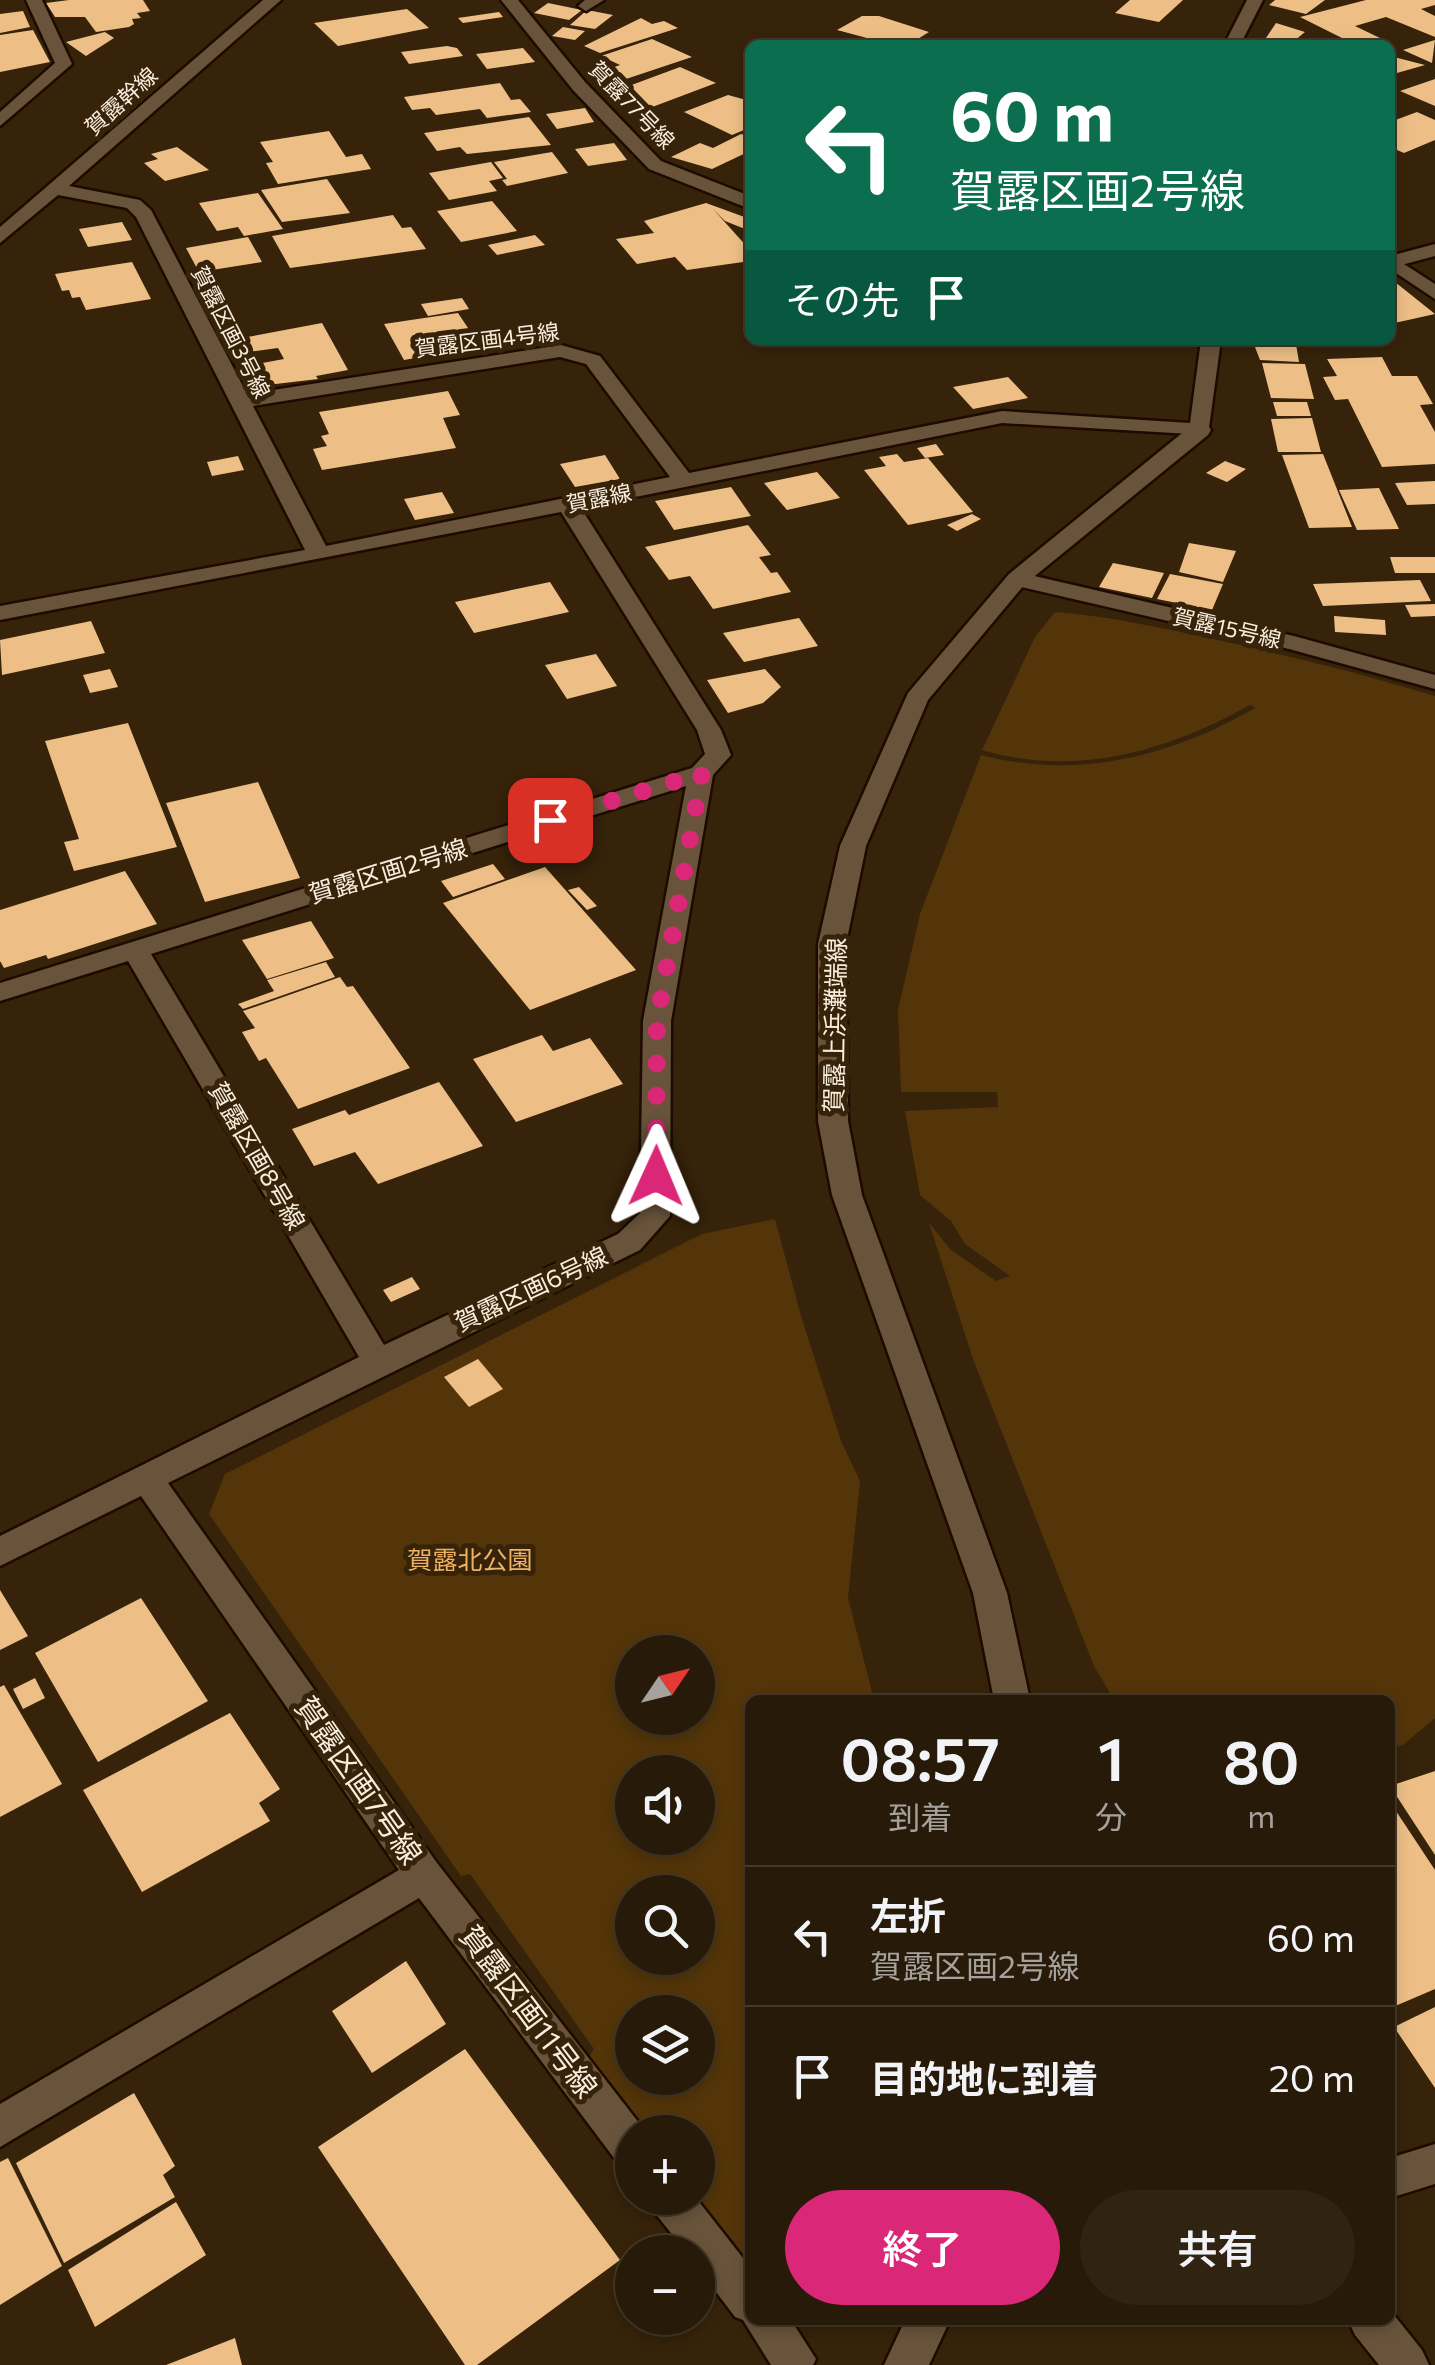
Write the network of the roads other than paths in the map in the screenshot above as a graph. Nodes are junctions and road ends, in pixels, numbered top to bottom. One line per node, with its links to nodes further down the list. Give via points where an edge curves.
1 (34, 0): 6 (street, via 64,64)
2 (274, 0): 7 (street, 賀露幹線)
3 (509, 0): 8 (street, 賀露77号線, via 655,165)
4 (1255, 0): 5 (street)
5 (1235, 40)
6 (0, 121)
7 (56, 189): 9 (street, 賀露幹線); 15 (street, 賀露区画3号線, via 132,204 144,214)
8 (745, 201)
9 (0, 238)
10 (1435, 250): 11 (street)
11 (1395, 261)
12 (1395, 265): 13 (street)
13 (1435, 293)
14 (1211, 345): 16 (street)
15 (238, 402): 17 (street, 賀露区画4号線, via 561,351 593,360); 19 (street, 賀露区画3号線)
16 (1200, 430): 17 (street, 賀露線, via 1002,417); 20 (street, 賀露上浜灘端線)
17 (684, 480): 18 (street, 賀露線)
18 (567, 504): 19 (street, 賀露線); 23 (street, via 709,730 718,755)
19 (319, 554): 21 (street, 賀露線)
20 (1017, 580): 22 (street, 賀露15号線); 29 (street, 賀露上浜灘端線, via 916,698 853,846 832,944 831,1046 833,1121 847,1195 990,1593)
21 (0, 613)
22 (1435, 682)
23 (702, 773): 24 (street, 賀露区画2号線); 26 (street, 賀露区画6号線, via 657,1021 656,1216 629,1242)
24 (136, 950): 25 (street, 賀露区画2号線); 26 (street, 賀露区画8号線)
25 (0, 992)
26 (378, 1362): 27 (street, 賀露区画6号線)
27 (148, 1480): 28 (street, 賀露区画6号線); 30 (street, 賀露区画7号線)
28 (0, 1552)
29 (1011, 1695)
30 (424, 1875): 31 (street, 賀露区画11号線); 32 (street, 賀露区画7号線)
31 (615, 2126)
32 (0, 2127)
33 (1435, 2164): 34 (street)
34 (1395, 2176)
35 (683, 2215): 36 (street)
36 (745, 2296)
37 (768, 2325): 40 (street)
38 (926, 2325): 41 (street)
39 (1374, 2325): 42 (street)
40 (794, 2359)
41 (906, 2365)
42 (1407, 2365)

